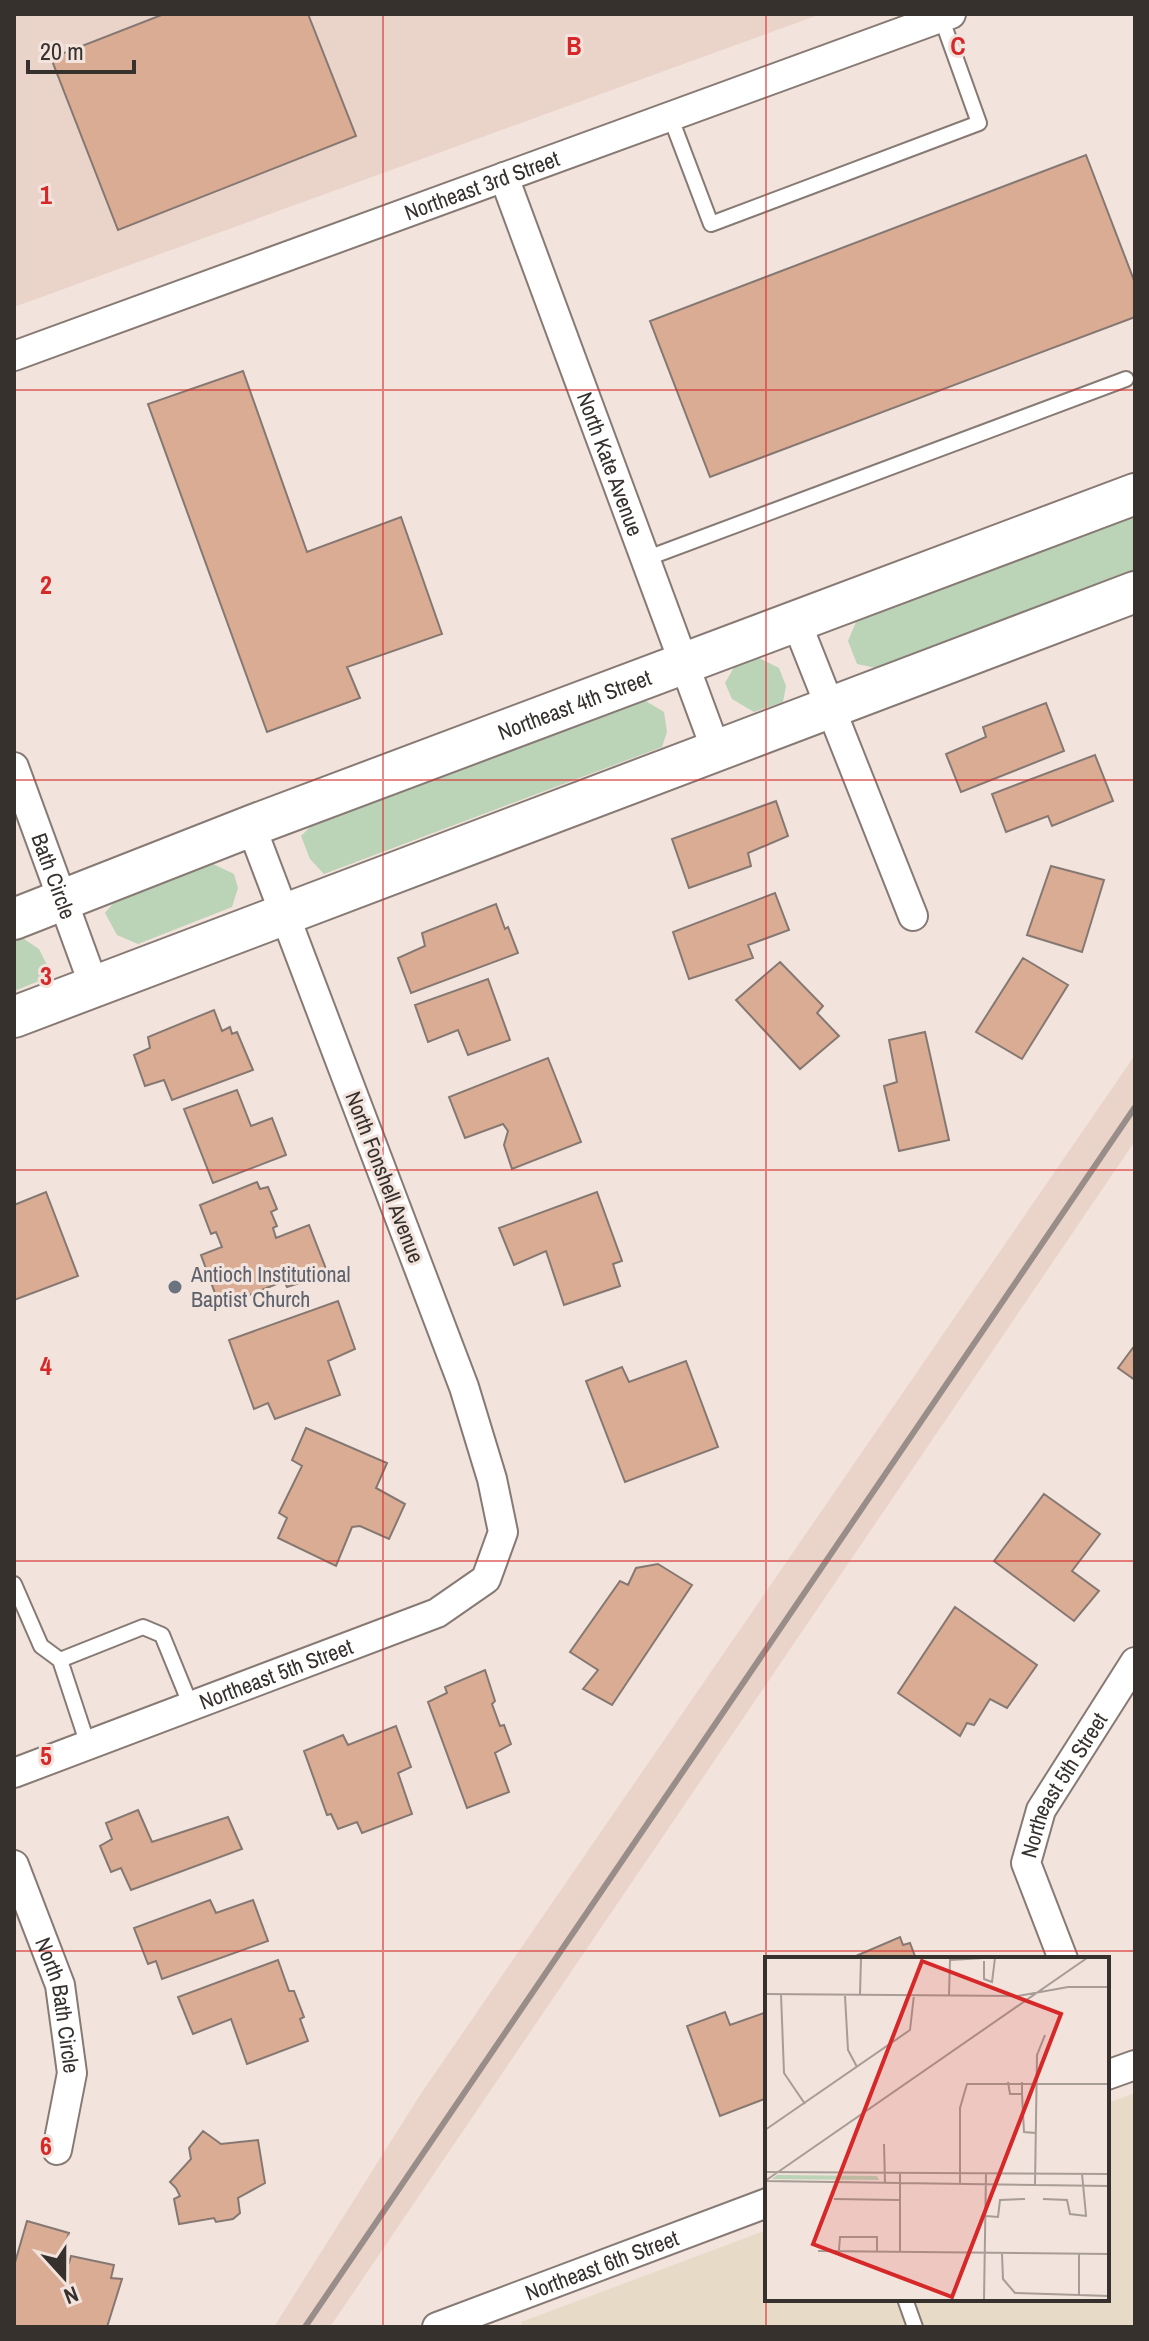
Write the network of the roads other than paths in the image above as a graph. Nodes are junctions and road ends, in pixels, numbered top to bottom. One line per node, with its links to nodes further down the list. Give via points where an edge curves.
1 (946, 16): 2 (street, Northeast 3rd Street); 2 (lane, via 979,123 711,224)
2 (670, 116): 3 (street, Northeast 3rd Street)
3 (504, 177): 4 (street, Northeast 3rd Street); 7 (street, North Kate Avenue)
4 (14, 356)
5 (1126, 379): 7 (lane)
6 (1135, 494): 9 (main road, Northeast 4th Street)
7 (645, 559): 10 (street, North Kate Avenue)
8 (1135, 592): 11 (main road)
9 (796, 621): 10 (main road, Northeast 4th Street); 11 (street)
10 (684, 663): 12 (street, North Kate Avenue); 14 (main road, Northeast 4th Street)
11 (830, 707): 12 (main road); 17 (street)
12 (716, 750): 16 (main road)
13 (14, 767): 15 (street, Bath Circle)
14 (251, 826): 15 (main road, Northeast 4th Street); 16 (street, North Fonshell Avenue)
15 (63, 901): 18 (main road, Northeast 4th Street); 19 (street, Bath Circle)
16 (286, 914): 19 (main road); 21 (street, North Fonshell Avenue, via 464,1387)
17 (913, 916)
18 (14, 919)
19 (94, 986): 20 (main road)
20 (14, 1017)
21 (503, 1532): 25 (street, Northeast 5th Street, via 486,1579 437,1613)
22 (14, 1584): 23 (lane, via 41,1646)
23 (60, 1660): 25 (lane, via 143,1627 162,1635); 26 (lane)
24 (1135, 1662): 29 (street, Northeast 5th Street, via 1041,1810 1026,1863)
25 (191, 1706): 26 (street, Northeast 5th Street)
26 (88, 1745): 27 (street, Northeast 5th Street)
27 (14, 1773)
28 (14, 1865): 32 (street, North Bath Circle, via 60,1985 72,2073)
29 (1062, 1957)
30 (1135, 2065): 31 (street)
31 (1109, 2073)
32 (57, 2150)
33 (765, 2204): 35 (street, Northeast 6th Street)
34 (906, 2301): 36 (lane)
35 (437, 2327)
36 (915, 2327)

